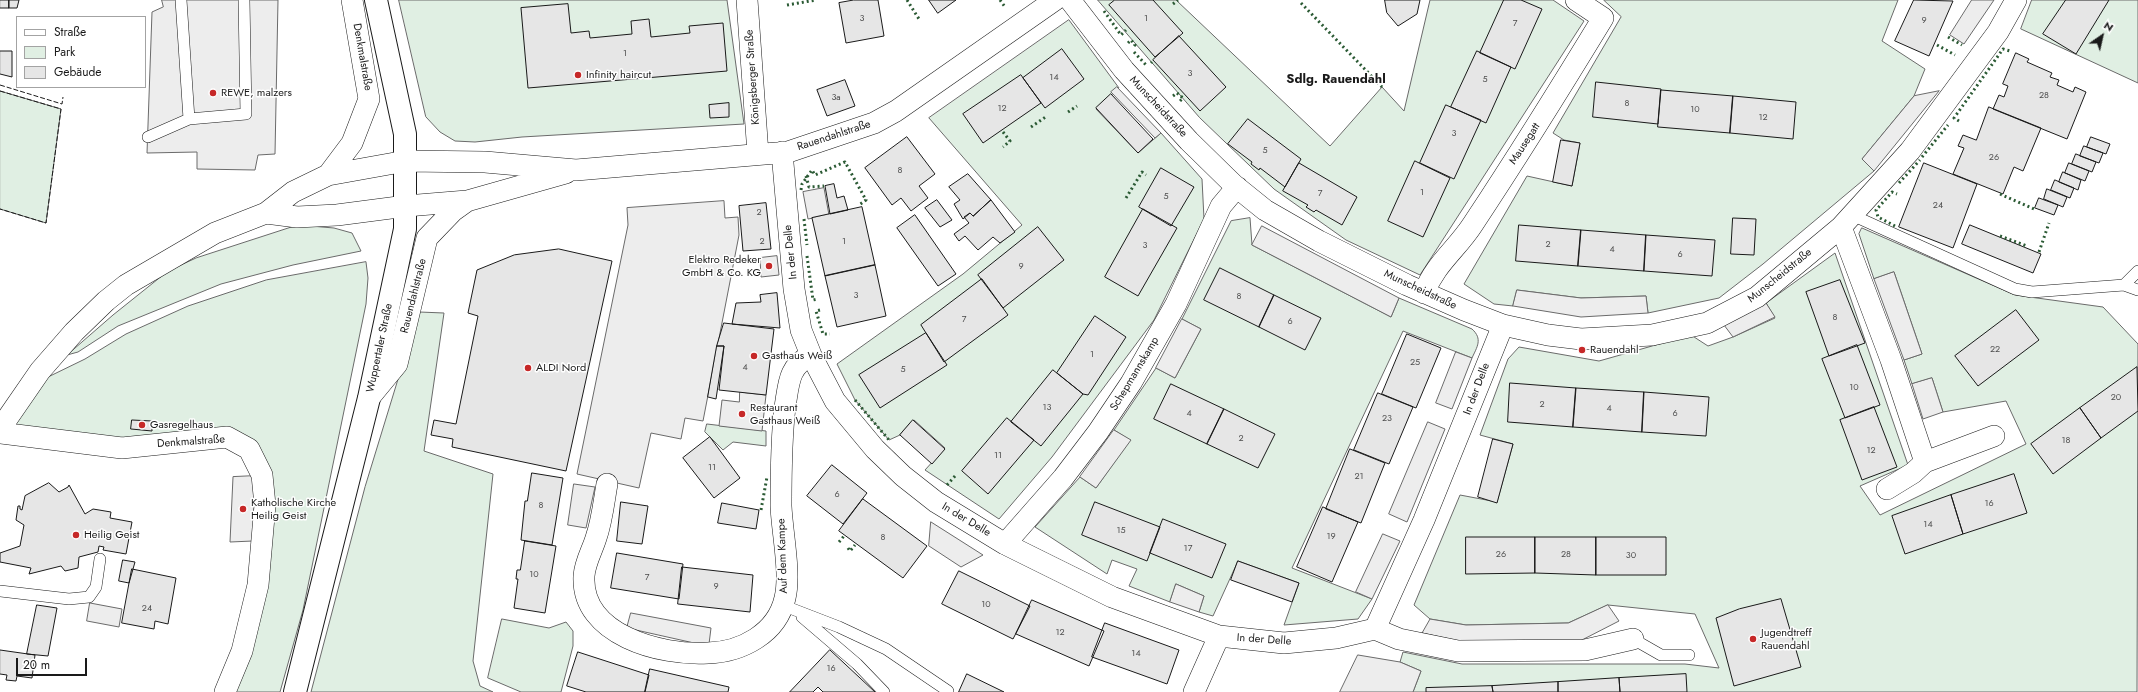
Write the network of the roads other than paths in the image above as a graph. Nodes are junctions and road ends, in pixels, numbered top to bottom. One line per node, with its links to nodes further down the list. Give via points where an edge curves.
1 (181, 0): 10 (lane)
2 (244, 0): 10 (lane, via 246,114)
3 (352, 0): 16 (street, Denkmalstraße, via 369,99 352,143)
4 (376, 0): 14 (main road, Wuppertaler Straße, via 405,134)
5 (747, 0): 13 (street, Königsberger Straße)
6 (1055, 0): 12 (street, Rauendahlstraße, via 896,111 874,123)
7 (1070, 0): 17 (street, Munscheidstraße, via 1124,70 1189,141)
8 (1576, 0): 25 (street, Mausegatt, via 1603,18 1468,232 1430,276)
9 (2016, 0): 21 (street, Munscheidstraße, via 1998,32 1937,116 1910,151)
10 (189, 119): 11 (lane)
11 (148, 137)
12 (782, 152): 13 (street, Rauendahlstraße); 27 (street, In der Delle, via 794,289 801,330)
13 (758, 154): 15 (street, Rauendahlstraße)
14 (406, 161): 15 (street, Rauendahlstraße, via 485,162); 16 (street, Denkmalstraße); 19 (main road, Wuppertaler Straße)
15 (576, 170): 18 (street, Rauendahlstraße)
16 (328, 175): 20 (street, Denkmalstraße, via 293,192)
17 (1237, 187): 25 (street, Munscheidstraße, via 1265,210 1300,232); 35 (street, Schepmannskamp, via 1221,206 1176,304 1131,383 1063,478)
18 (468, 201): 19 (street, Rauendahlstraße); 28 (street, Rauendahlstraße, via 453,211 428,238 397,364)
19 (406, 206): 20 (street, Denkmalstraße, via 337,215 297,216); 28 (main road, Wuppertaler Straße, via 405,229)
20 (266, 213): 29 (street, Denkmalstraße, via 215,233 150,269 106,301 40,371)
21 (1846, 221): 23 (lane, via 2015,289 2032,292); 26 (street, Munscheidstraße, via 1757,297 1707,323 1652,335 1581,339); 32 (street)
22 (2138, 271): 23 (lane)
23 (2124, 285): 24 (lane)
24 (2138, 290)
25 (1424, 293): 26 (street, Munscheidstraße)
26 (1504, 325): 39 (street, In der Delle, via 1424,520)
27 (811, 355): 35 (street, In der Delle, via 835,401 888,463 936,502); 38 (street, Auf dem Kampe, via 799,361 792,374 784,415 781,499)
28 (370, 398): 45 (main road, Wuppertaler Straße)
29 (0, 429)
30 (0, 433): 44 (street, Denkmalstraße, via 122,448 227,437 249,449 262,476 265,505 258,577 242,651)
31 (1994, 436): 32 (street)
32 (1925, 462): 34 (street, via 1913,473)
33 (607, 484): 38 (street, Auf dem Kampe, via 596,537 587,560 584,586 592,610 613,630 639,642 662,648 690,654 712,653 732,650 754,641)
34 (1887, 489)
35 (1005, 544): 40 (street, In der Delle, via 1112,598)
36 (100, 559): 37 (lane, via 96,587 89,597 70,599)
37 (0, 591)
38 (789, 608): 43 (lane, via 886,649); 46 (lane, via 857,664)
39 (1375, 629): 40 (street, In der Delle, via 1336,638 1284,642); 41 (street, via 1399,639 1458,651 1585,650)
40 (1218, 636): 47 (street)
41 (1633, 639): 42 (lane, via 1661,655)
42 (1689, 655)
43 (948, 691)
44 (225, 692)
45 (296, 692)
46 (884, 692)
47 (1194, 692)

